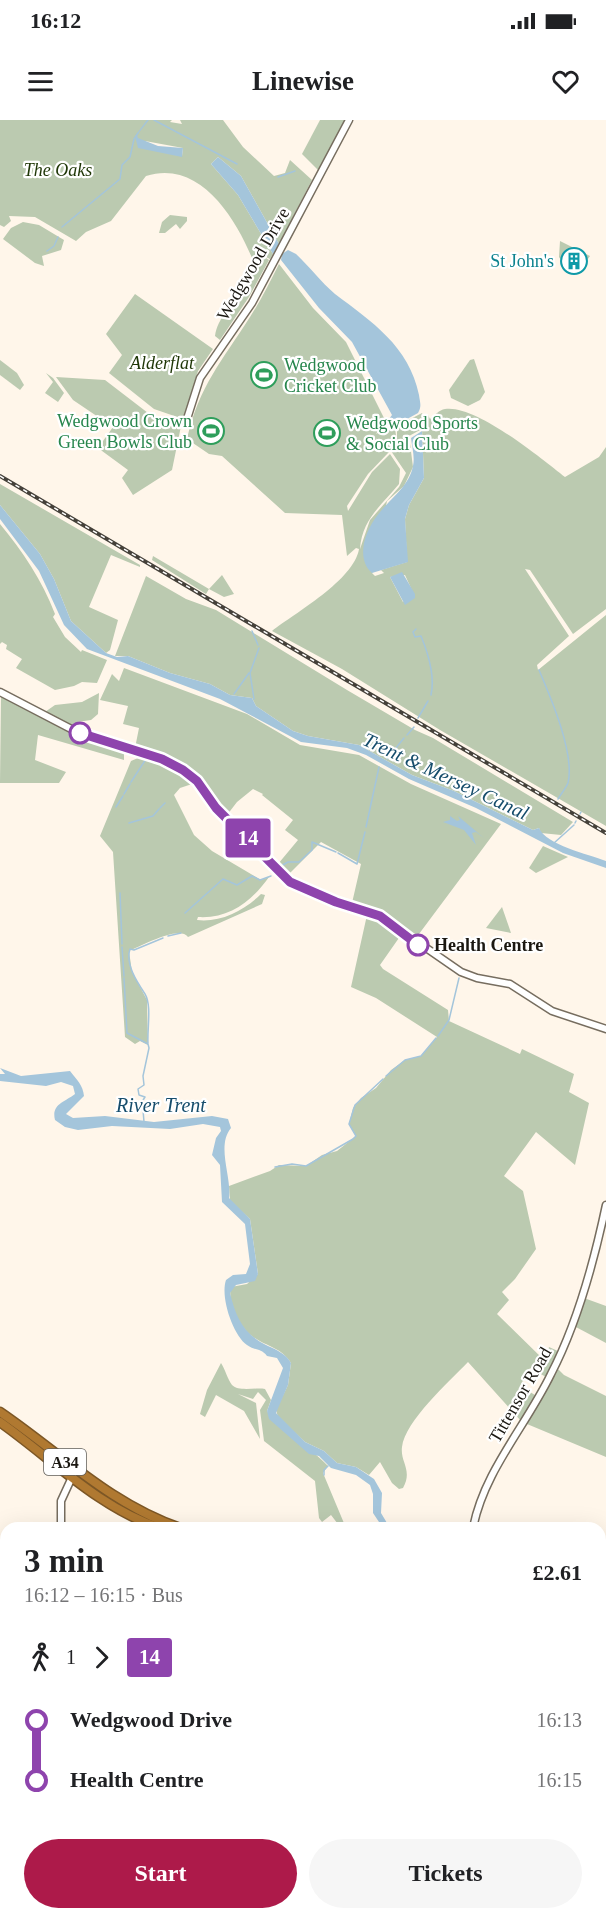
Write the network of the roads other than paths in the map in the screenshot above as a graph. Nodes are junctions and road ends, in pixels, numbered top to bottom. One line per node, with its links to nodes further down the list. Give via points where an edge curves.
1 (348, 120): 2 (street, Wedgwood Drive, via 252,303 200,378)
2 (186, 422)
3 (0, 692): 4 (street, via 75,731 162,759 183,770 295,885 380,916 460,972 510,984 552,1011)
4 (606, 1029)
5 (606, 1205): 12 (street, Tittensor Road, via 563,1350 494,1469)
6 (0, 1412): 8 (highway, A34)
7 (0, 1422): 8 (highway, A34)
8 (74, 1474): 9 (street, via 61,1500); 10 (highway, A34, via 128,1514); 11 (highway, A34, via 136,1511)
9 (61, 1522)
10 (146, 1522)
11 (164, 1522)
12 (475, 1522)

